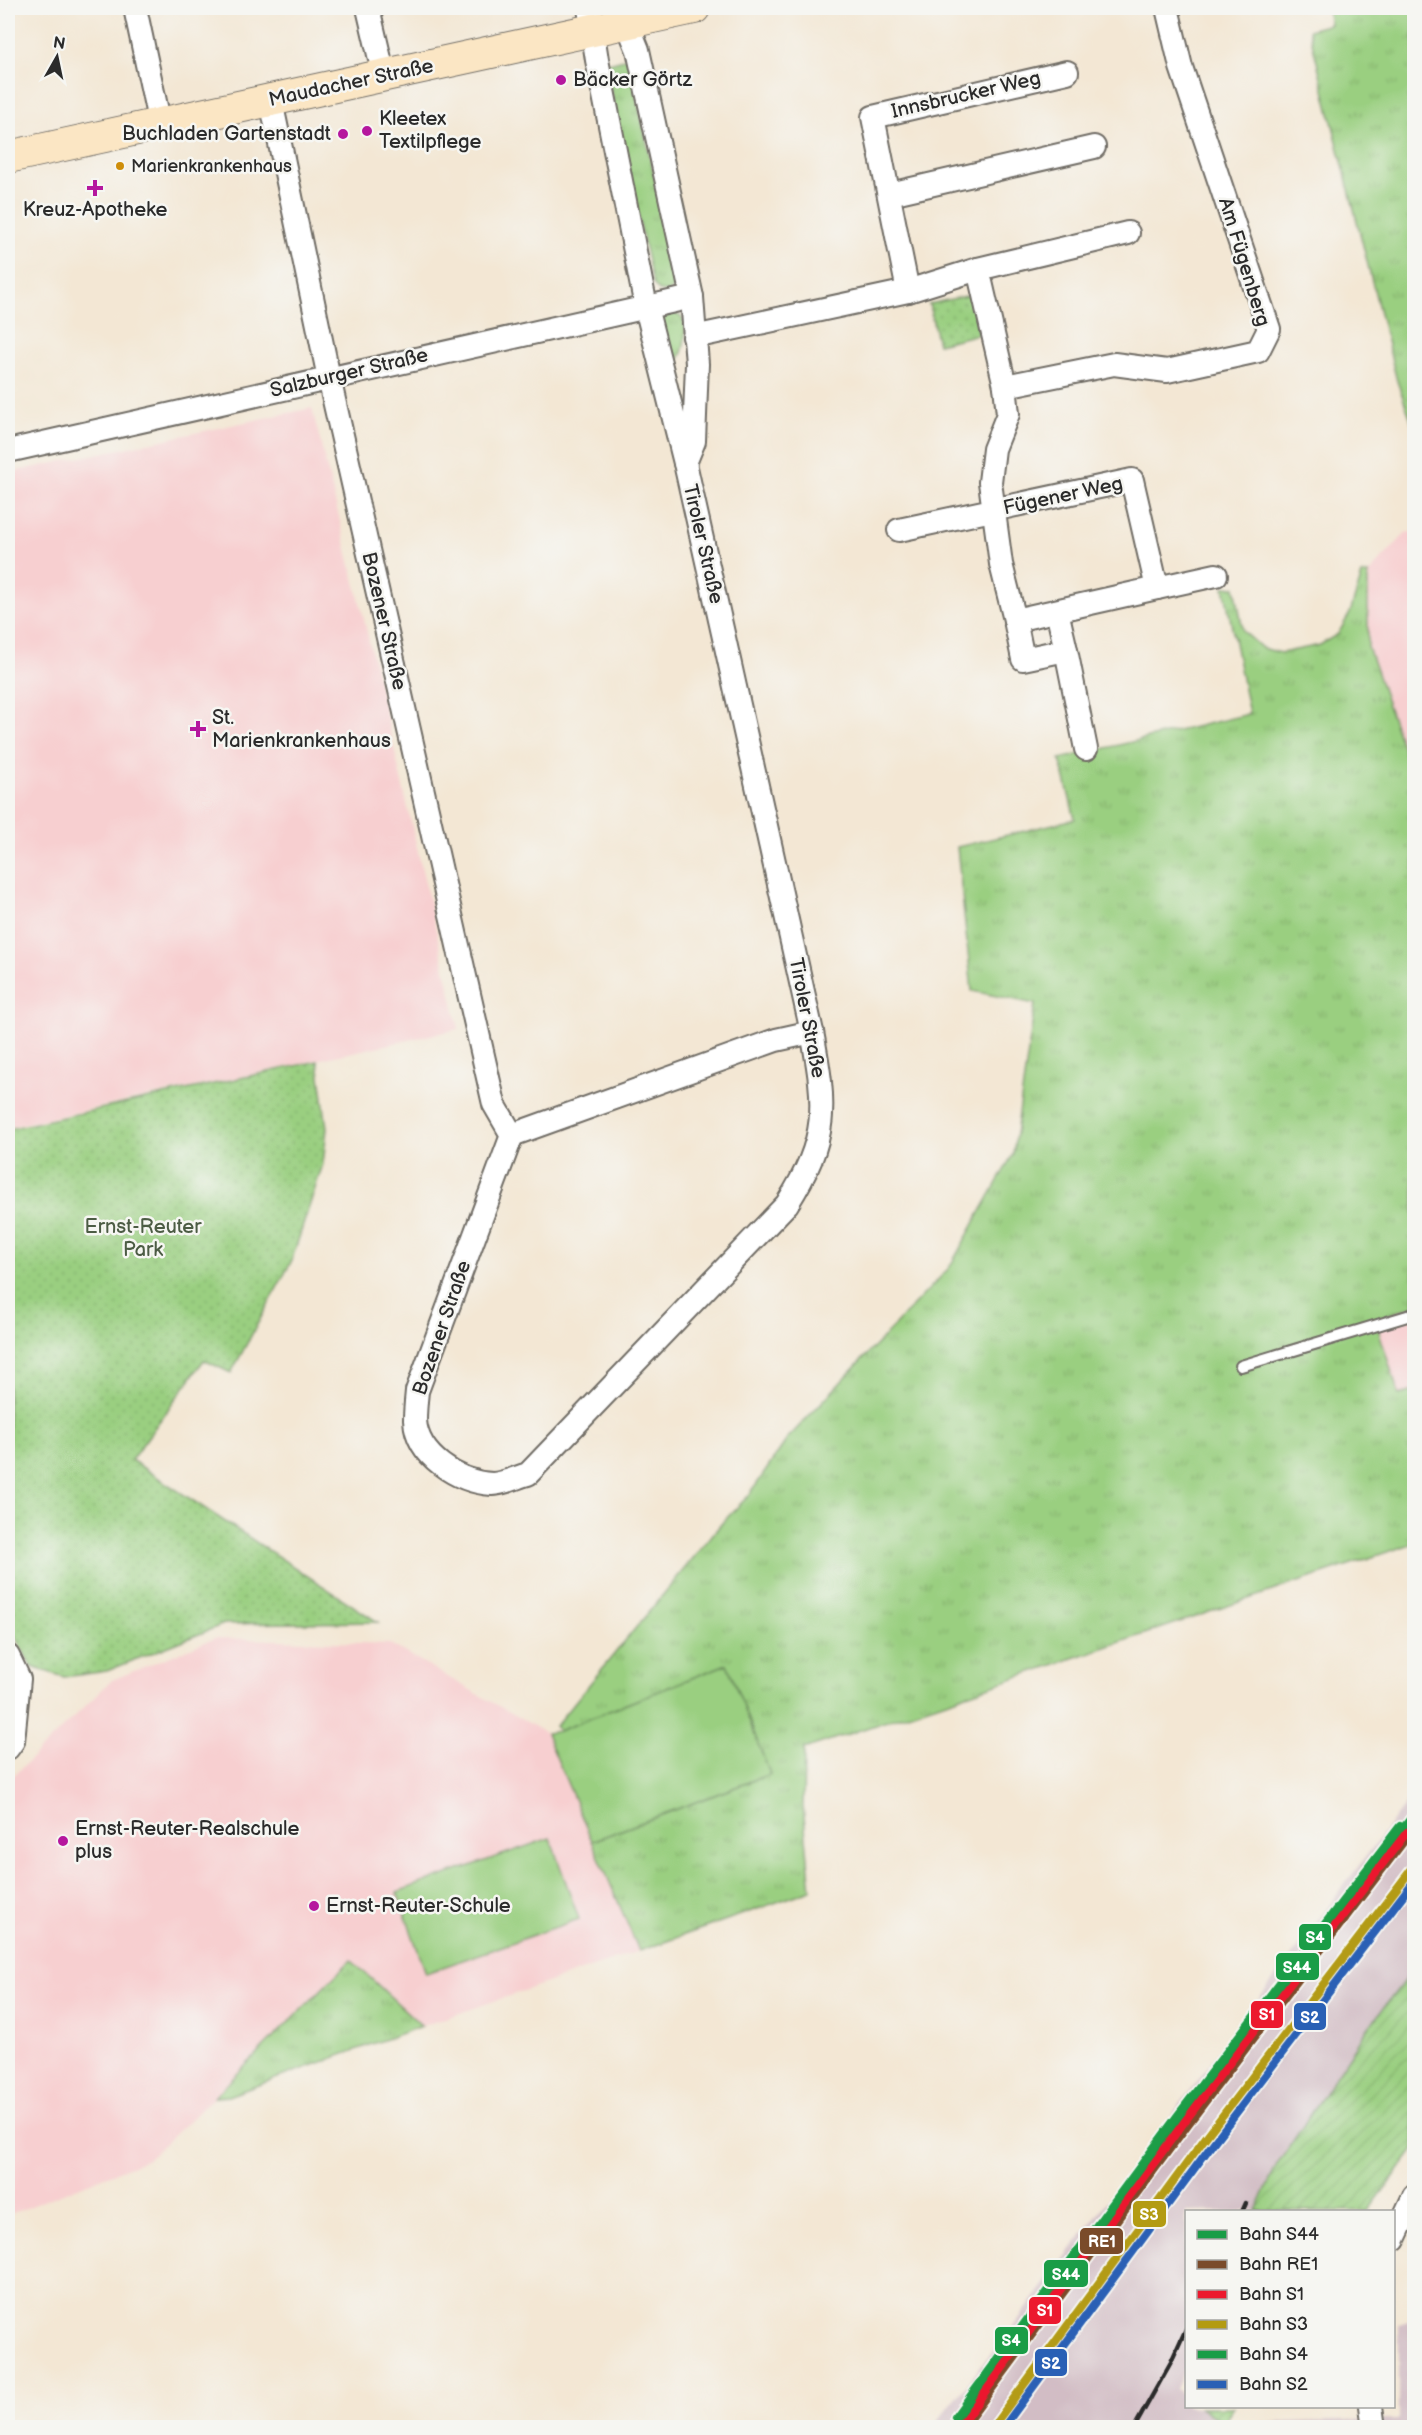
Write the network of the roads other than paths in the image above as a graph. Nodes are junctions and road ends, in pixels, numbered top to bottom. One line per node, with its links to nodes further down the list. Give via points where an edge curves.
1 (135, 8): 10 (street)
2 (368, 8): 8 (street)
3 (694, 8): 5 (main road, Maudacher Straße)
4 (1167, 8): 23 (street, Am Fügenberg, via 1180,67 1269,329 1258,351 1167,371 1114,364)
5 (624, 15): 6 (main road, Maudacher Straße); 17 (street, Tiroler Straße, via 638,50)
6 (591, 19): 8 (main road, Maudacher Straße); 18 (street, Tiroler Straße)
7 (1067, 72): 13 (street, Innsbrucker Weg, via 873,117)
8 (384, 76): 9 (main road, Maudacher Straße)
9 (271, 101): 10 (main road, Maudacher Straße); 22 (street, Bozener Straße)
10 (160, 124): 12 (main road, Maudacher Straße)
11 (1094, 147): 13 (street)
12 (8, 157)
13 (890, 194): 16 (street, Innsbrucker Weg)
14 (1128, 233): 15 (street)
15 (978, 269): 16 (street); 23 (street, Fügener Weg)
16 (909, 291): 19 (street)
17 (692, 297): 18 (street, Salzburger Straße); 19 (street, Tiroler Straße)
18 (646, 307): 21 (street, Tiroler Straße); 22 (street, Salzburger Straße)
19 (694, 337): 20 (street, Tiroler Straße)
20 (697, 364): 21 (street); 25 (street, Tiroler Straße, via 694,441)
21 (662, 371): 25 (street, Tiroler Straße)
22 (329, 378): 24 (street, Salzburger Straße); 35 (street, Bozener Straße, via 491,1094)
23 (1005, 386): 26 (street, Fügener Weg, via 1008,414 994,448 990,482)
24 (8, 451)
25 (685, 463): 34 (street, Tiroler Straße)
26 (993, 511): 27 (street, Fügener Weg); 29 (street, Fügener Weg, via 1132,480); 31 (street, Fügener Weg)
27 (899, 530)
28 (1216, 575): 29 (street)
29 (1157, 588): 30 (street)
30 (1057, 611): 31 (street); 32 (street)
31 (1015, 620): 32 (street, Fügener Weg, via 1023,659)
32 (1066, 650): 33 (street)
33 (1086, 749)
34 (812, 1032): 35 (street, via 776,1040); 38 (street, Tiroler Straße, via 821,1080 821,1120 810,1164 787,1204)
35 (512, 1135): 38 (street, Bozener Straße, via 417,1391 415,1422 426,1450 464,1479 493,1484)
36 (1414, 1314): 37 (lane)
37 (1241, 1366)
38 (528, 1474)
39 (8, 1656): 40 (street, via 19,1679 14,1741)
40 (8, 1748)
41 (1414, 2196): 42 (street)
42 (1395, 2237)
43 (1371, 2408): 44 (street)
44 (1374, 2427)

